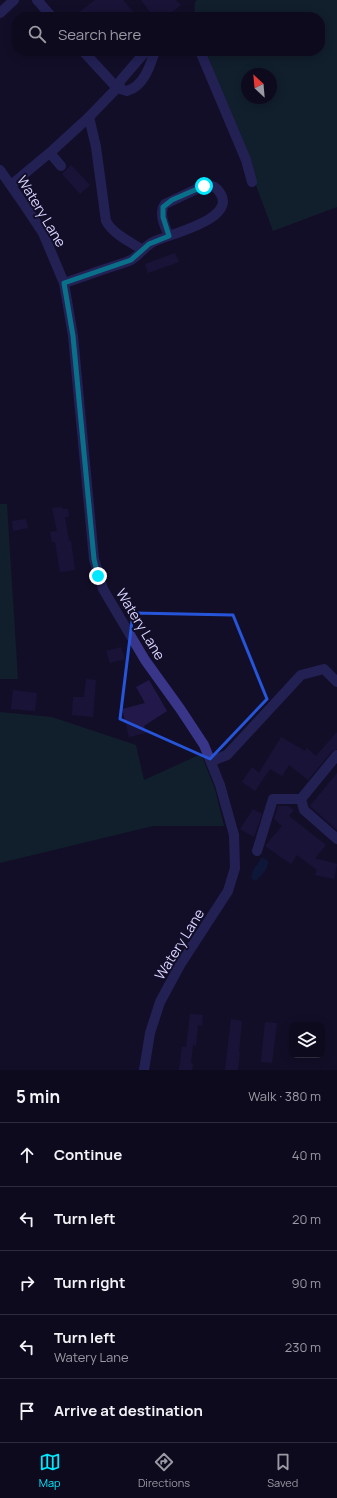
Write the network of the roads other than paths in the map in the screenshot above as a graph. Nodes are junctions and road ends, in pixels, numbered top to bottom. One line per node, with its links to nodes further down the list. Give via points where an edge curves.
1 (14, 0): 4 (street)
2 (37, 0): 3 (street)
3 (48, 12)
4 (0, 13)
5 (88, 56): 9 (street)
6 (142, 56): 9 (street)
7 (154, 56): 9 (street, via 138,86 127,91)
8 (202, 56): 14 (street, via 246,160)
9 (117, 88): 10 (street)
10 (89, 117): 11 (street); 17 (street, via 96,147 106,221 114,231)
11 (50, 153): 12 (street); 15 (street)
12 (61, 166)
13 (0, 170): 15 (street, Watery Lane)
14 (252, 182)
15 (11, 185): 18 (street, Watery Lane, via 43,233)
16 (169, 236): 16 (street, via 216,215 222,205 220,193 216,188 204,186 165,204 162,212); 17 (street, via 149,244)
17 (142, 250): 18 (street, via 131,260)
18 (64, 283): 21 (street, Watery Lane, via 73,336 94,559 98,576 145,660 181,710)
19 (337, 682): 21 (street, via 324,669 301,675 227,755)
20 (337, 755): 22 (street)
21 (212, 761): 25 (street, Watery Lane, via 234,835 235,868 228,891 180,965 160,1002 150,1033)
22 (301, 799): 23 (street, via 304,810); 24 (street, via 273,799)
23 (337, 839)
24 (257, 851)
25 (144, 1070)

